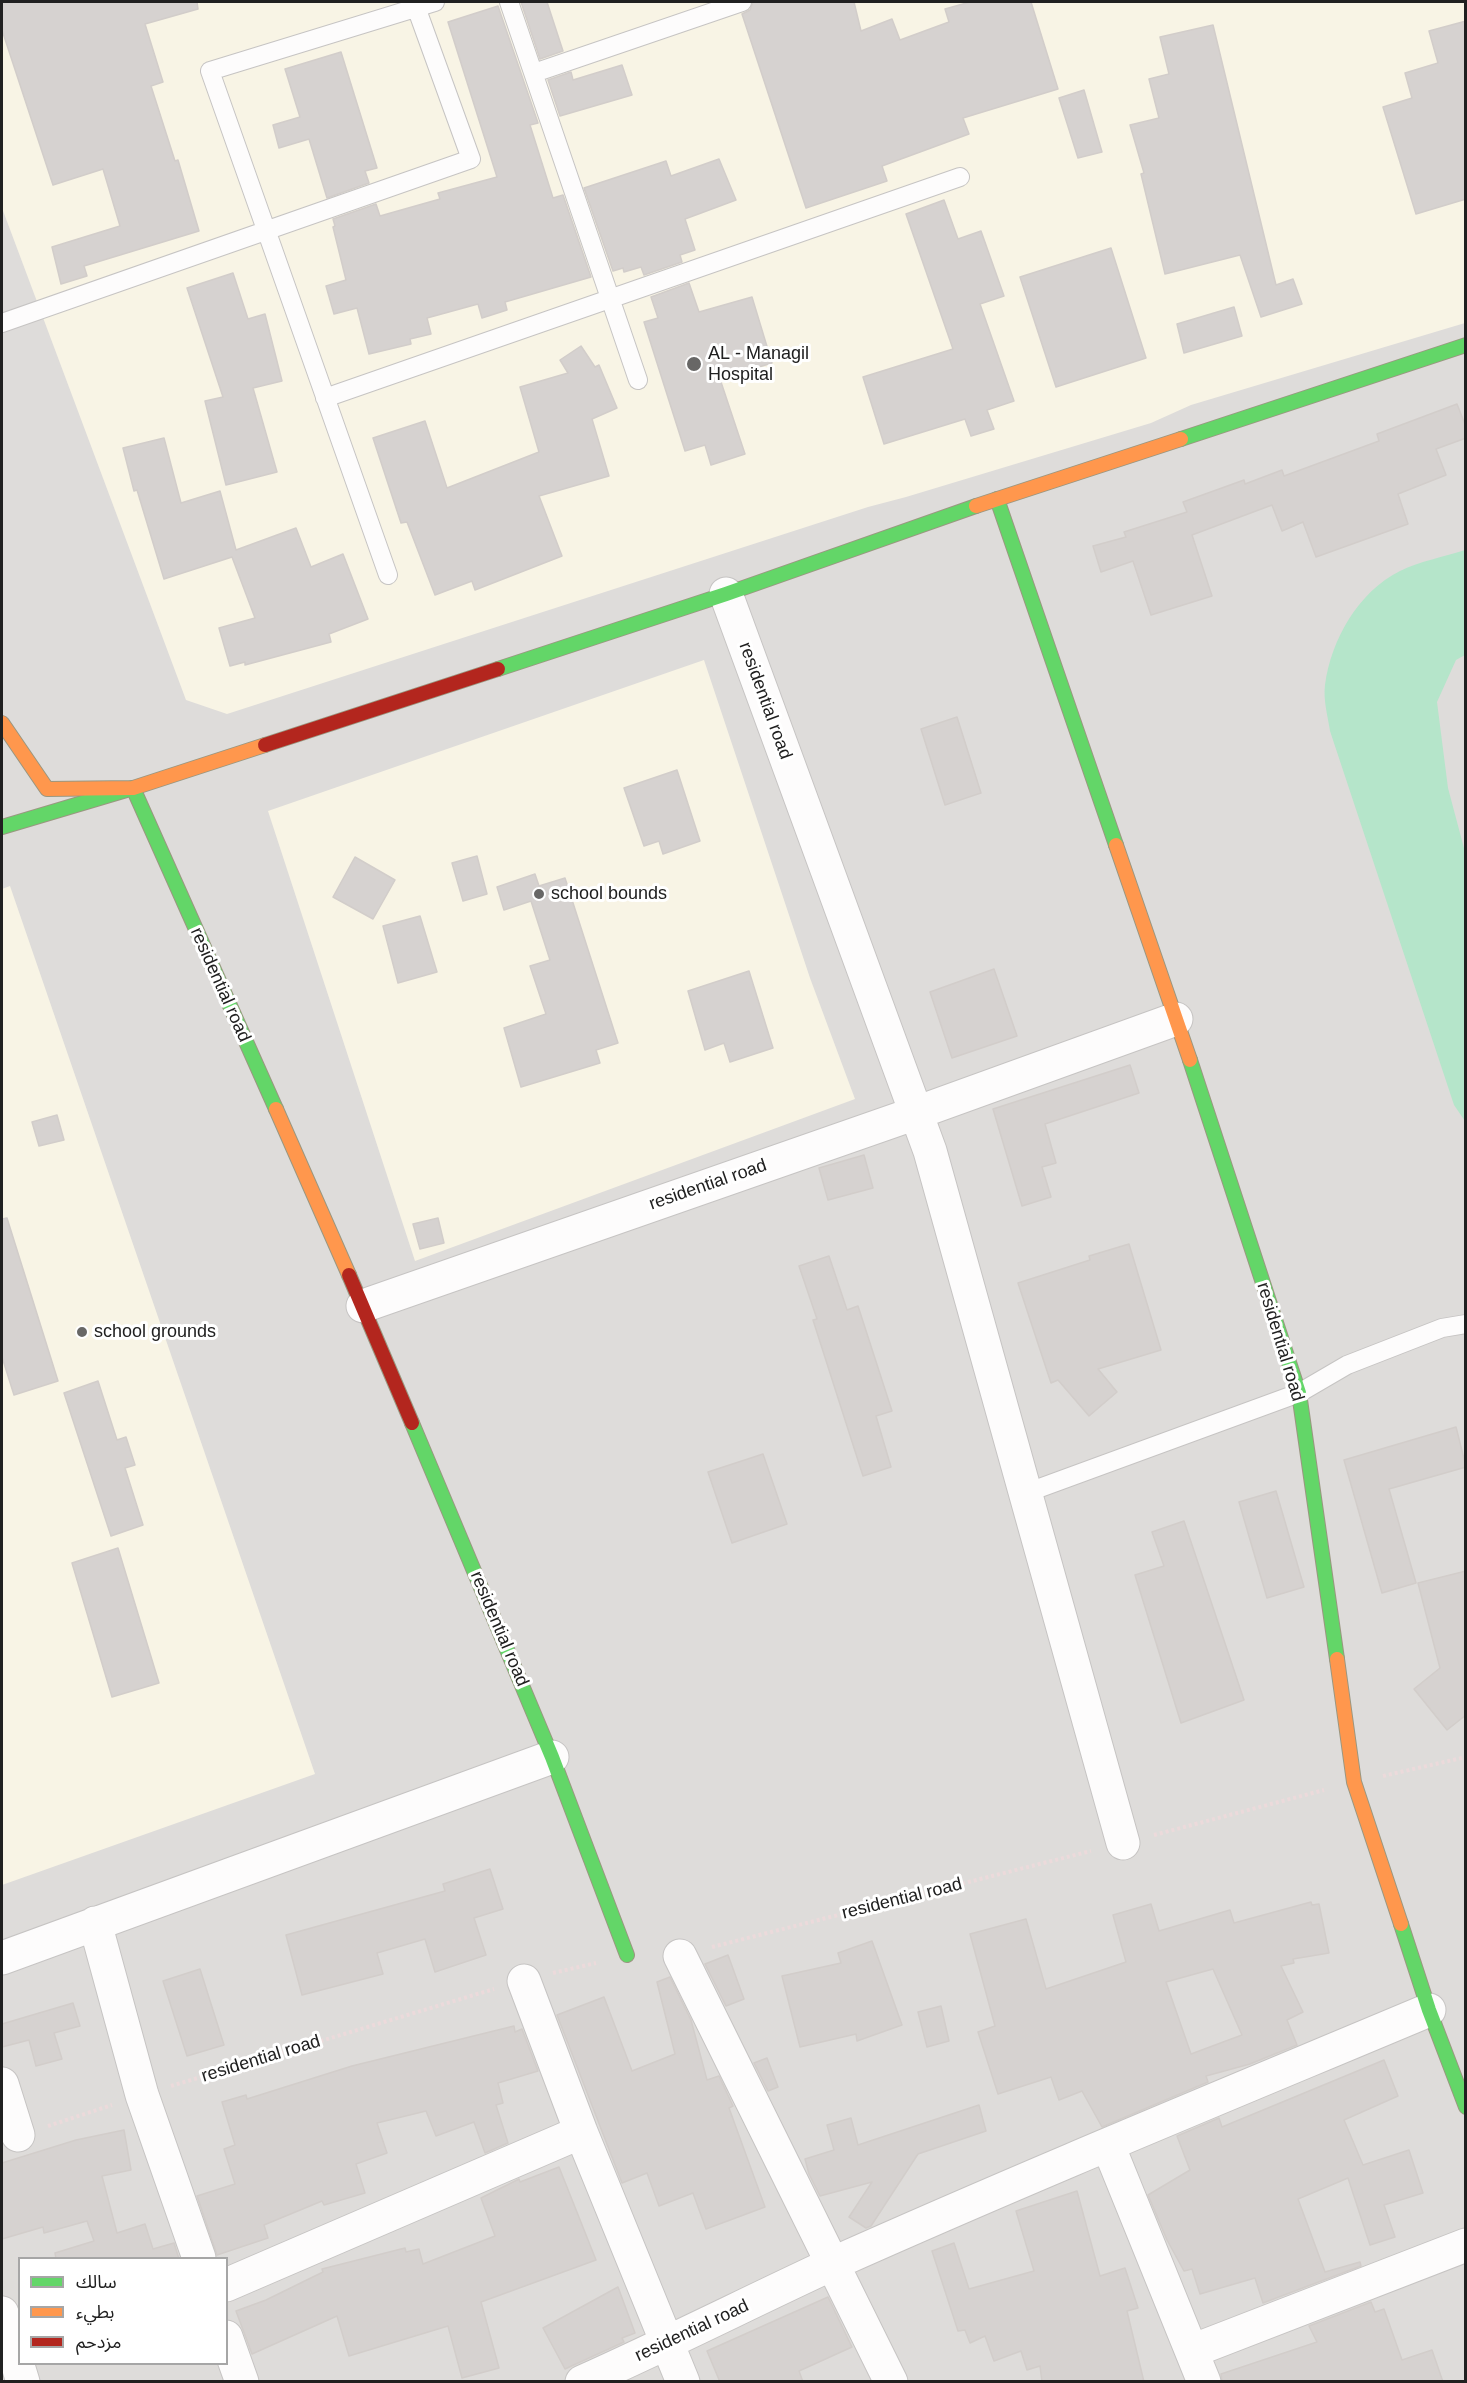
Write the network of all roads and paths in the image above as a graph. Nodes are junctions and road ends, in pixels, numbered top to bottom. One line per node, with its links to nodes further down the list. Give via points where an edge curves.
1 (435, 2): 4 (lane)
2 (509, 2): 5 (lane)
3 (742, 2): 5 (lane)
4 (416, 7): 7 (lane, via 471,159); 7 (lane, via 210,71)
5 (534, 73): 8 (lane)
6 (960, 177): 8 (lane)
7 (266, 231): 9 (lane); 12 (lane)
8 (611, 299): 11 (lane); 12 (lane)
9 (2, 323)
10 (1466, 345): 13 (street)
11 (638, 380)
12 (325, 398): 14 (lane)
13 (997, 499): 15 (street); 19 (street, residential road)
14 (388, 575)
15 (726, 594): 17 (street); 20 (street, residential road)
16 (2, 723): 17 (street, via 46,789)
17 (133, 788): 18 (street); 21 (street, residential road)
18 (2, 827)
19 (1176, 1019): 20 (street, residential road); 23 (street, residential road)
20 (916, 1113): 21 (street, residential road); 24 (street, residential road)
21 (363, 1306): 25 (street, residential road)
22 (1466, 1324): 23 (lane, via 1442,1328 1347,1365)
23 (1299, 1393): 24 (lane); 27 (street, residential road)
24 (1026, 1493): 28 (street, residential road)
25 (552, 1757): 29 (street); 30 (street, residential road)
26 (1466, 1757): 27 (path, residential road)
27 (1354, 1782): 28 (path, residential road); 34 (street)
28 (1124, 1843): 31 (path, residential road)
29 (95, 1923): 32 (street); 36 (street)
30 (627, 1955): 33 (path, residential road)
31 (680, 1956): 43 (street)
32 (2, 1958)
33 (524, 1981): 36 (path, residential road); 38 (street)
34 (1429, 2010): 37 (street); 40 (street, residential road)
35 (2, 2084): 39 (street)
36 (142, 2095): 39 (path, residential road); 42 (street)
37 (1466, 2107)
38 (580, 2132): 44 (street); 47 (street)
39 (18, 2135)
40 (1108, 2145): 43 (street, residential road); 48 (street)
41 (1466, 2245): 48 (street)
42 (198, 2257)
43 (834, 2264): 47 (street, residential road); 53 (street)
44 (228, 2283)
45 (2, 2313): 49 (street)
46 (228, 2343): 50 (street)
47 (667, 2344): 51 (street, residential road); 52 (street)
48 (1192, 2351): 54 (street)
49 (22, 2382)
50 (242, 2382)
51 (582, 2382)
52 (683, 2382)
53 (891, 2382)
54 (1204, 2382)

